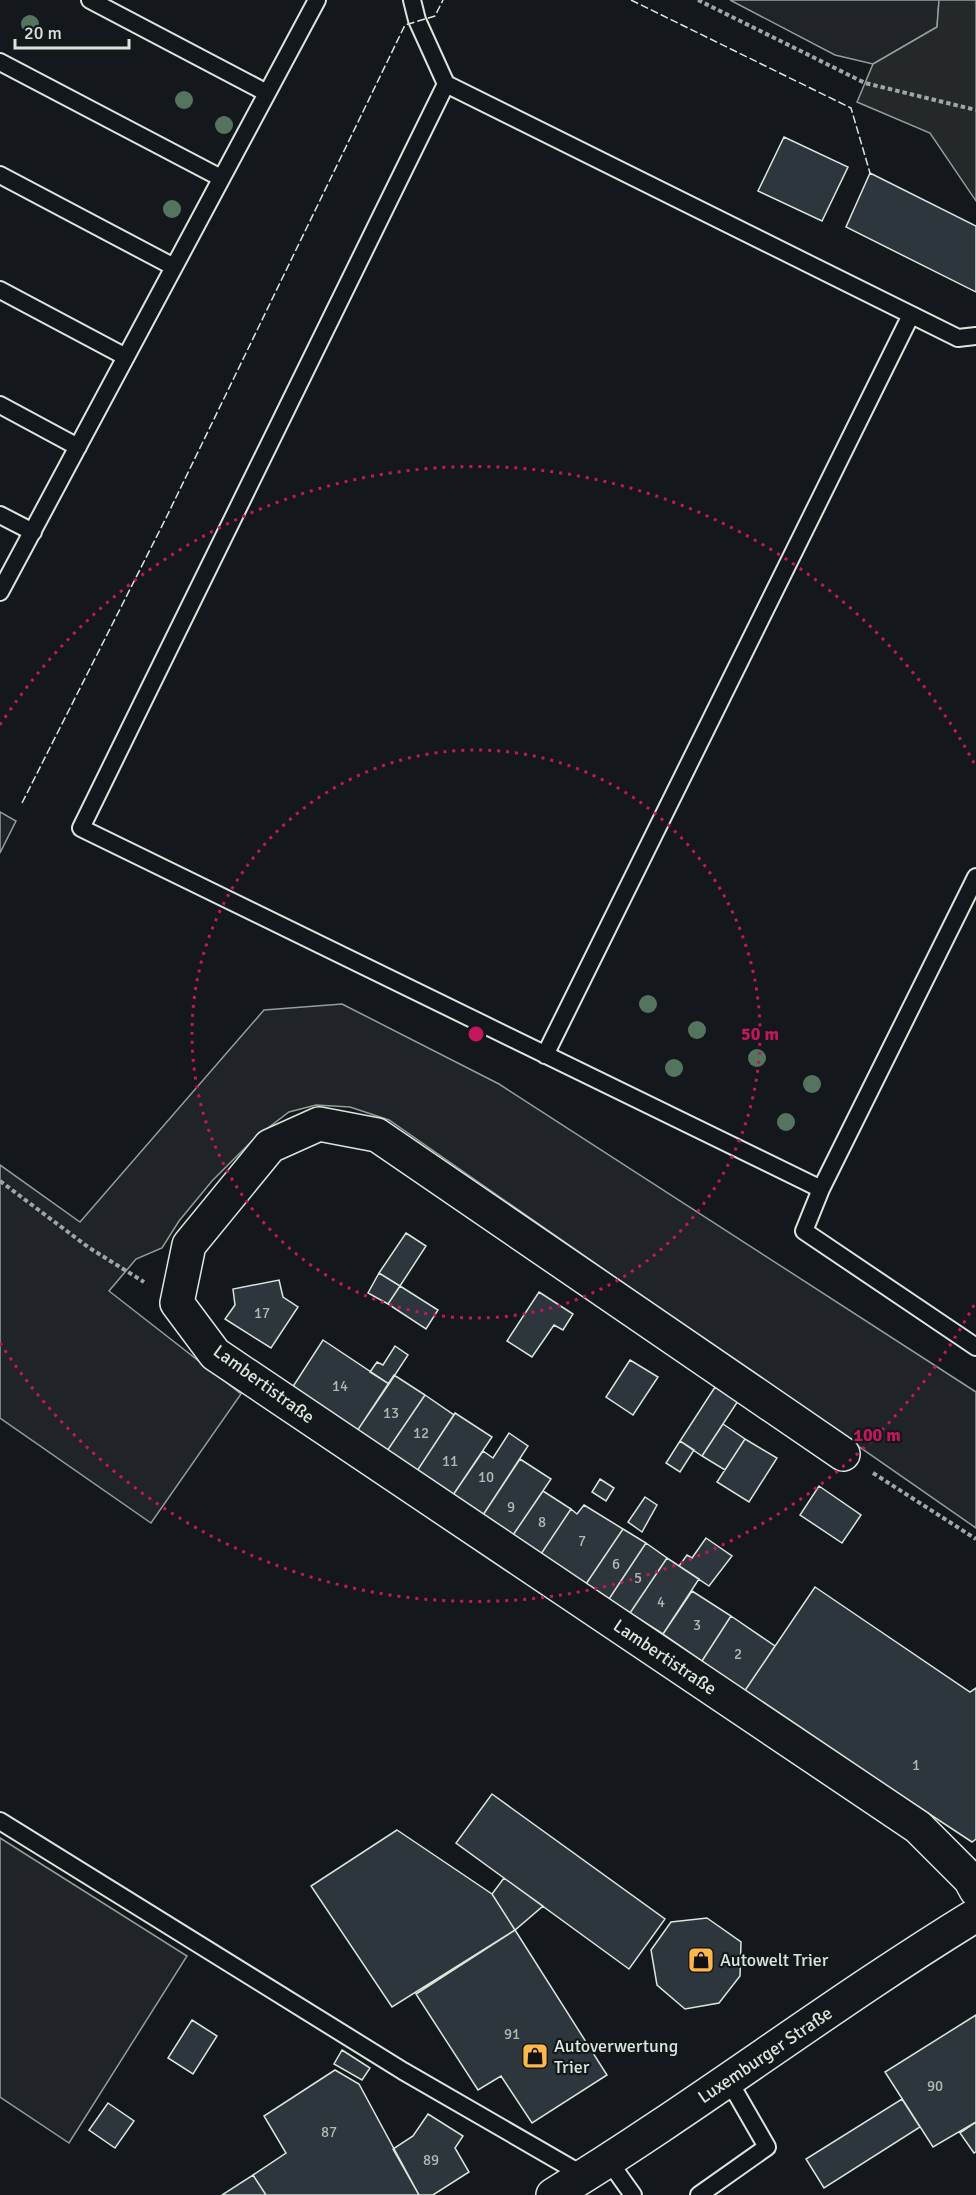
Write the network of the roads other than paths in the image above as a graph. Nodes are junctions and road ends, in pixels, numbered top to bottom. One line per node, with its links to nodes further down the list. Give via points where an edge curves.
1 (90, 0): 6 (lane)
2 (412, 0): 5 (lane, via 417,20)
3 (311, 2): 6 (lane)
4 (0, 62): 8 (lane)
5 (447, 84): 11 (lane); 20 (lane, via 81,828)
6 (267, 93): 8 (lane)
7 (0, 175): 9 (lane)
8 (221, 178): 9 (lane)
9 (174, 267): 13 (lane)
10 (0, 290): 13 (lane)
11 (911, 315): 12 (lane, via 958,338); 20 (lane)
12 (976, 336)
13 (126, 357): 15 (lane)
14 (0, 405): 15 (lane)
15 (78, 447): 17 (lane)
16 (0, 515): 17 (lane)
17 (33, 532): 18 (lane)
18 (0, 592)
19 (976, 877): 21 (lane)
20 (544, 1054): 21 (lane)
21 (821, 1189): 22 (lane, via 804,1231)
22 (976, 1347)
23 (843, 1454): 25 (street, Lambertistraße, via 377,1135 319,1124 270,1146 189,1245 177,1303 215,1354 918,1827)
24 (0, 1821): 28 (lane)
25 (976, 1890)
26 (976, 1915): 27 (street, Luxemburger Straße)
27 (729, 2081): 28 (street, Luxemburger Straße); 30 (lane, via 767,2147)
28 (577, 2182): 29 (lane)
29 (633, 2195)
30 (699, 2195)

